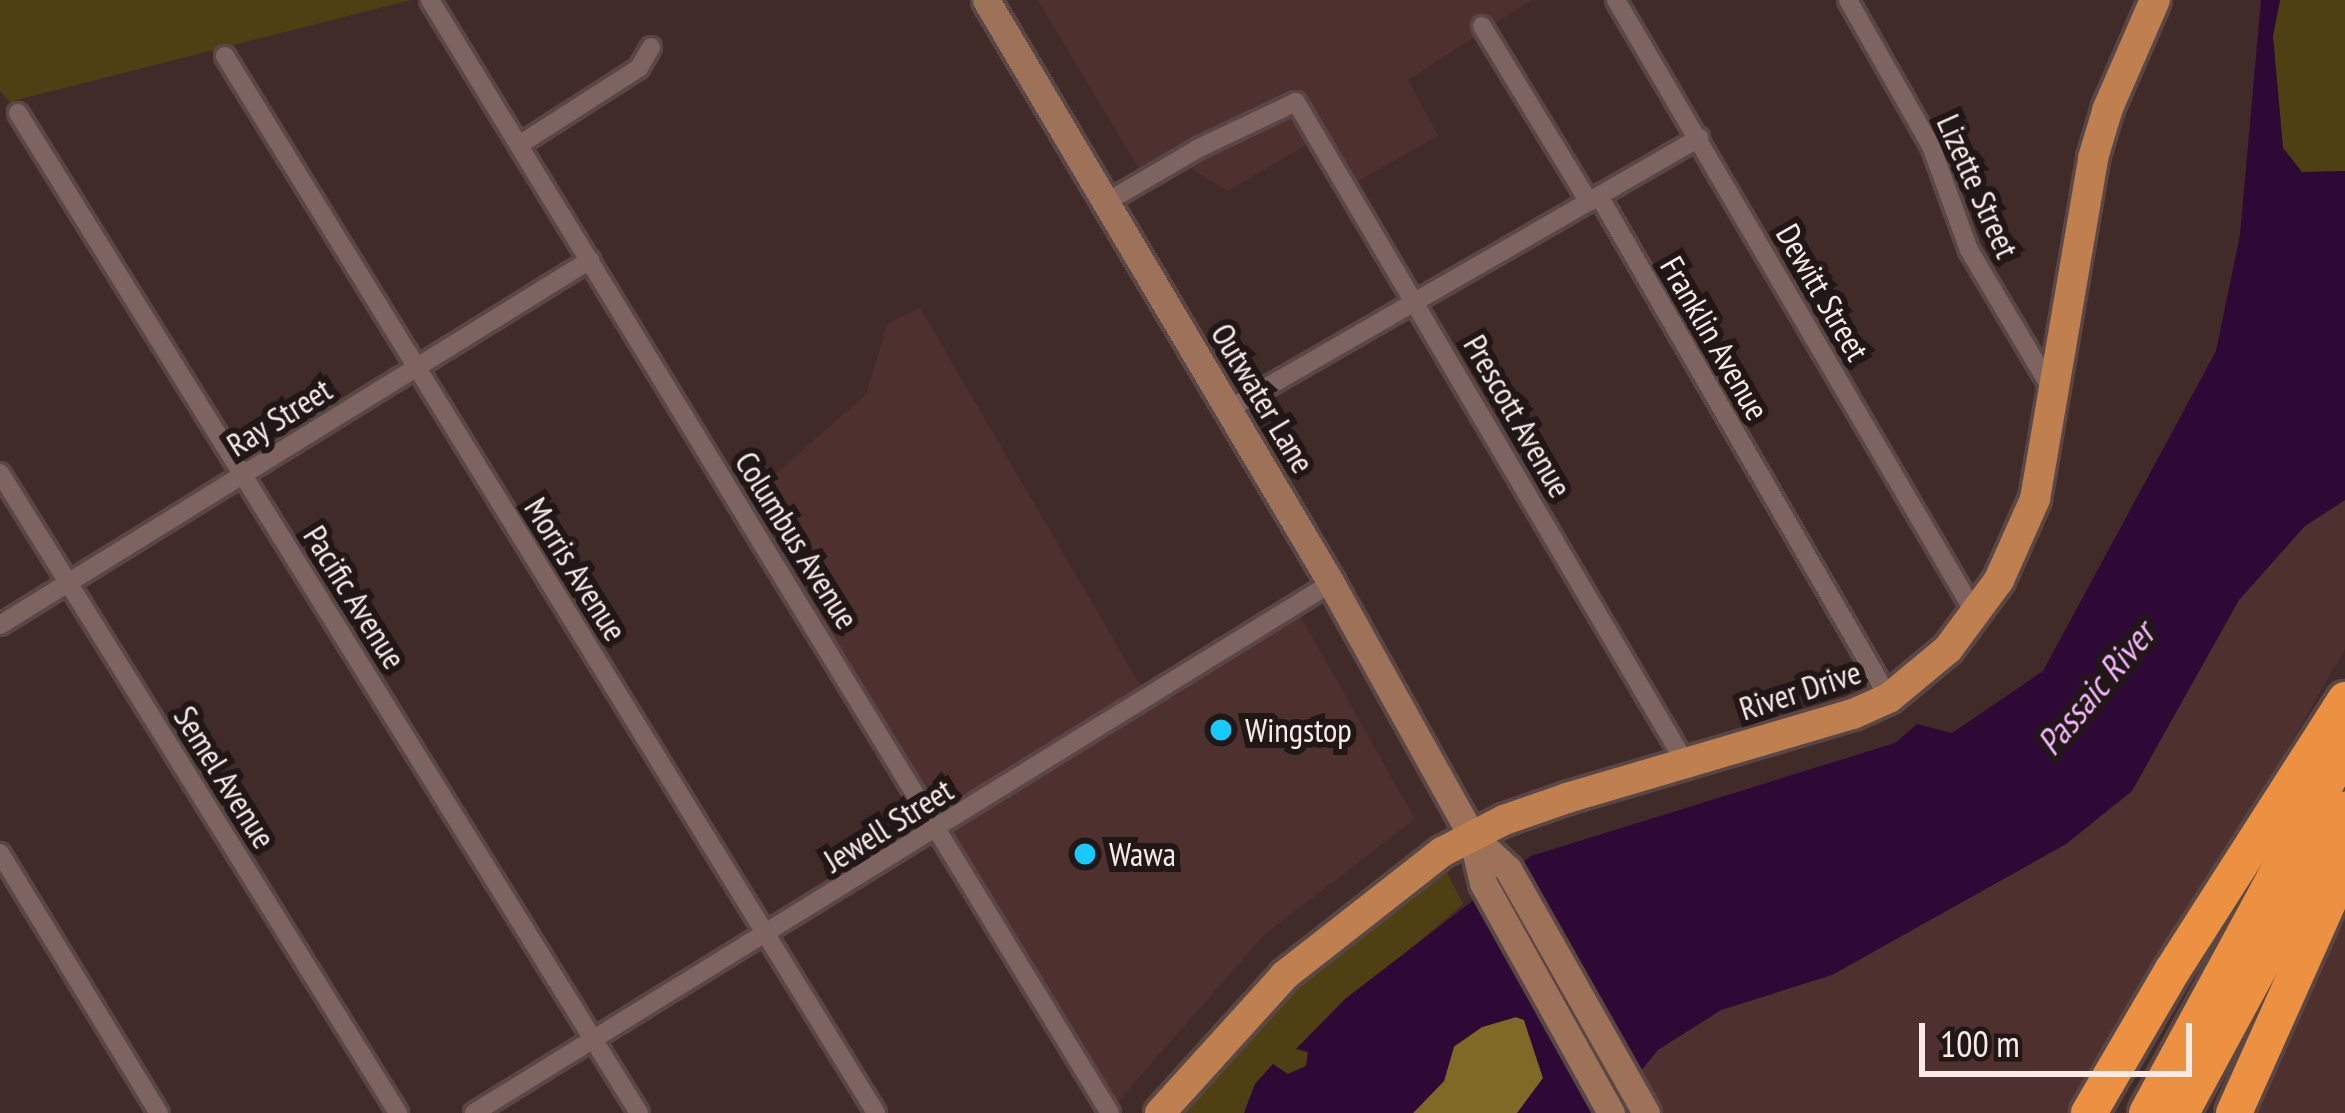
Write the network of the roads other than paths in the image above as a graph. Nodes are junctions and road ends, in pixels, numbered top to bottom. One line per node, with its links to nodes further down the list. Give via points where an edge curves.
1 (430, 0): 11 (street, Columbus Avenue)
2 (986, 0): 13 (street, Outwater Lane)
3 (1616, 0): 10 (street, Dewitt Street)
4 (1847, 0): 17 (street, Lizette Street, via 1931,146 1969,250)
5 (2156, 0): 17 (main road, River Drive, via 2093,158)
6 (1482, 26): 12 (street, Franklin Avenue)
7 (651, 46): 11 (street, via 639,68)
8 (225, 56): 16 (street, Morris Avenue)
9 (18, 112): 20 (street, Pacific Avenue)
10 (1700, 138): 12 (street); 23 (street, Dewitt Street)
11 (519, 145): 14 (street, Columbus Avenue)
12 (1594, 199): 15 (street); 25 (street, Franklin Avenue)
13 (1106, 203): 15 (street, Prescott Avenue, via 1296,102); 18 (street, Outwater Lane)
14 (590, 260): 16 (street, Ray Street); 30 (street, Columbus Avenue)
15 (1417, 301): 18 (street); 28 (street, Prescott Avenue)
16 (417, 367): 20 (street, Ray Street); 35 (street, Morris Avenue)
17 (2056, 395): 23 (main road, River Drive, via 2019,543)
18 (1229, 409): 22 (street, Outwater Lane)
19 (0, 473): 21 (street, Semel Avenue)
20 (244, 474): 21 (street, Ray Street); 36 (street, Pacific Avenue)
21 (70, 583): 24 (street, Ray Street); 38 (street, Semel Avenue)
22 (1331, 583): 30 (street, Jewell Street); 31 (street, Outwater Lane)
23 (1976, 615): 25 (main road, River Drive)
24 (0, 625)
25 (1889, 698): 28 (main road, River Drive)
26 (2345, 700): 46 (highway)
27 (2345, 748): 47 (highway)
28 (1685, 762): 31 (main road, River Drive)
29 (2345, 810): 48 (highway)
30 (939, 829): 35 (street, Jewell Street); 42 (street, Columbus Avenue)
31 (1472, 836): 34 (street, Outwater Lane); 43 (main road, River Drive, via 1386,891 1285,975)
32 (0, 853): 37 (street)
33 (2345, 865): 49 (highway)
34 (1495, 876): 44 (street, Outwater Lane); 45 (street, Outwater Lane)
35 (765, 936): 36 (street, Jewell Street); 41 (street, Morris Avenue)
36 (593, 1041): 39 (street, Jewell Street); 40 (street, Pacific Avenue)
37 (159, 1113)
38 (398, 1113)
39 (474, 1113)
40 (639, 1113)
41 (876, 1113)
42 (1110, 1113)
43 (1160, 1113)
44 (1611, 1113)
45 (1646, 1113)
46 (2089, 1113)
47 (2147, 1113)
48 (2181, 1113)
49 (2234, 1113)

